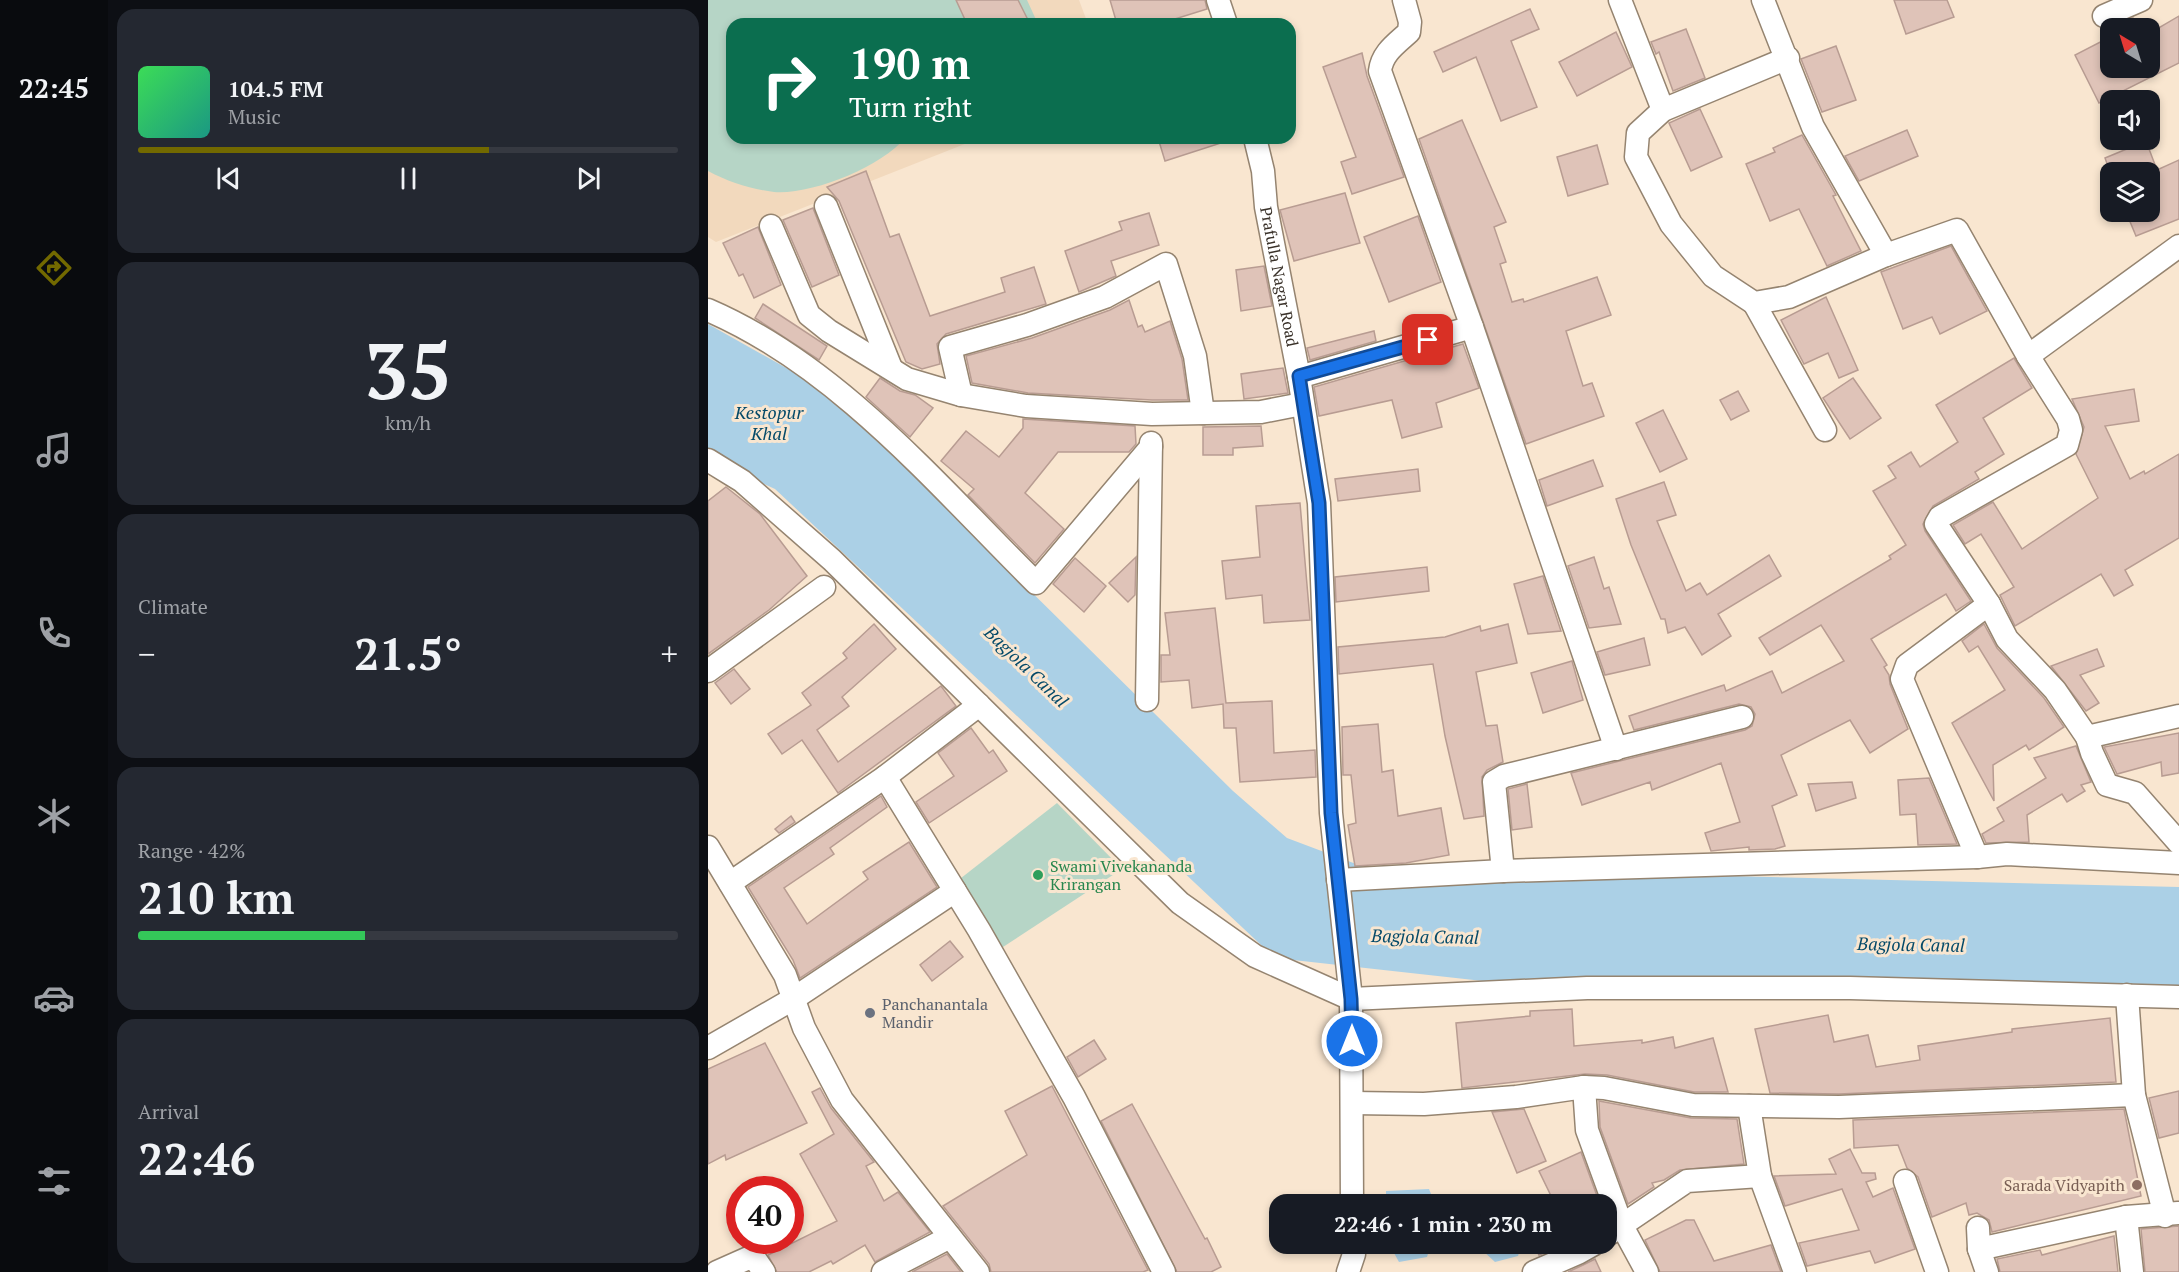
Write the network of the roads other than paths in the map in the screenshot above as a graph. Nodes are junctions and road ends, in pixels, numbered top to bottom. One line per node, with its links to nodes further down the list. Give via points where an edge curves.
1 (1218, 0): 7 (street)
2 (1404, 0): 17 (street, via 1409,32 1382,59 1380,71)
3 (1620, 0): 9 (street)
4 (1763, 0): 8 (street)
5 (2141, 0): 6 (street)
6 (2104, 16)
7 (1224, 18)
8 (1788, 58): 9 (street); 14 (street, via 1813,127)
9 (1663, 111): 15 (street, via 1638,133 1636,157 1644,174 1671,224 1713,276)
10 (1256, 144): 20 (street, Prafulla Nagar Road)
11 (826, 206): 19 (street)
12 (771, 226): 19 (street, via 809,315)
13 (2179, 246): 18 (street)
14 (1886, 255): 15 (street, via 1789,297); 18 (street, via 1958,230)
15 (1754, 303): 25 (street)
16 (708, 310): 26 (street, via 745,326 831,383 1036,583)
17 (1472, 327): 20 (street); 36 (street)
18 (2028, 356): 29 (street, via 2068,419 2071,430 2067,445 1940,517 1936,524)
19 (891, 368): 21 (street, via 907,379)
20 (1299, 376): 22 (street, Prafulla Nagar Road)
21 (961, 395): 23 (street, via 950,347 1105,297 1166,264 1195,356); 24 (street, via 1026,406)
22 (1302, 404): 23 (street, via 1261,412); 43 (street, Prafulla Nagar Road, via 1319,503 1331,813)
23 (1203, 413): 24 (street)
24 (1152, 414): 26 (street)
25 (1825, 430)
26 (1151, 447): 31 (street)
27 (708, 460): 32 (street, via 742,481 832,560)
28 (824, 586): 30 (street)
29 (1989, 604): 35 (street, via 2007,639 2055,690); 40 (street, via 1906,665 1902,679)
30 (708, 671)
31 (1147, 700)
32 (979, 705): 37 (street); 49 (street, via 1179,903 1255,956)
33 (2179, 716): 35 (street)
34 (1742, 717): 36 (street)
35 (2087, 737): 38 (street, via 2108,785 2135,793)
36 (1616, 749): 42 (street, via 1504,776 1494,782)
37 (885, 777): 44 (street); 45 (street)
38 (2179, 843)
39 (708, 847): 44 (street)
40 (1977, 857): 41 (street, via 2007,854); 42 (street)
41 (2179, 863)
42 (1503, 871): 43 (street)
43 (1338, 880): 49 (street, Prafulla Nagar Road)
44 (730, 883): 48 (street, via 785,975)
45 (955, 891): 48 (street); 71 (street, via 1074,1097)
46 (2127, 995): 47 (street); 49 (street, via 1861,988 1611,988); 52 (street)
47 (2179, 997)
48 (793, 999): 50 (street); 63 (street, via 842,1100)
49 (1351, 999): 53 (street, Prafulla Nagar Road)
50 (708, 1048)
51 (1584, 1087): 53 (street, via 1424,1104); 54 (street, via 1693,1105); 58 (street, via 1587,1130)
52 (2134, 1095): 54 (street, via 1839,1107); 59 (street)
53 (1352, 1103): 57 (street, Prafulla Nagar Road)
54 (1749, 1106): 55 (street)
55 (1760, 1176): 61 (street, via 1687,1181); 75 (street)
56 (1905, 1181): 76 (street)
57 (1352, 1194)
58 (1604, 1194)
59 (2172, 1215): 60 (street)
60 (2126, 1217): 77 (street, via 1978,1238); 78 (street)
61 (1617, 1229)
62 (1617, 1235): 74 (street)
63 (950, 1237): 69 (street); 70 (street)
64 (1354, 1254): 72 (street)
65 (1573, 1254): 73 (street)
66 (708, 1257): 67 (street)
67 (717, 1272): 68 (street, via 753,1256)
68 (764, 1272)
69 (883, 1272)
70 (978, 1272)
71 (1164, 1272)
72 (1348, 1272)
73 (1535, 1272)
74 (1647, 1272)
75 (1795, 1272)
76 (1937, 1272)
77 (1987, 1272)
78 (2132, 1272)

